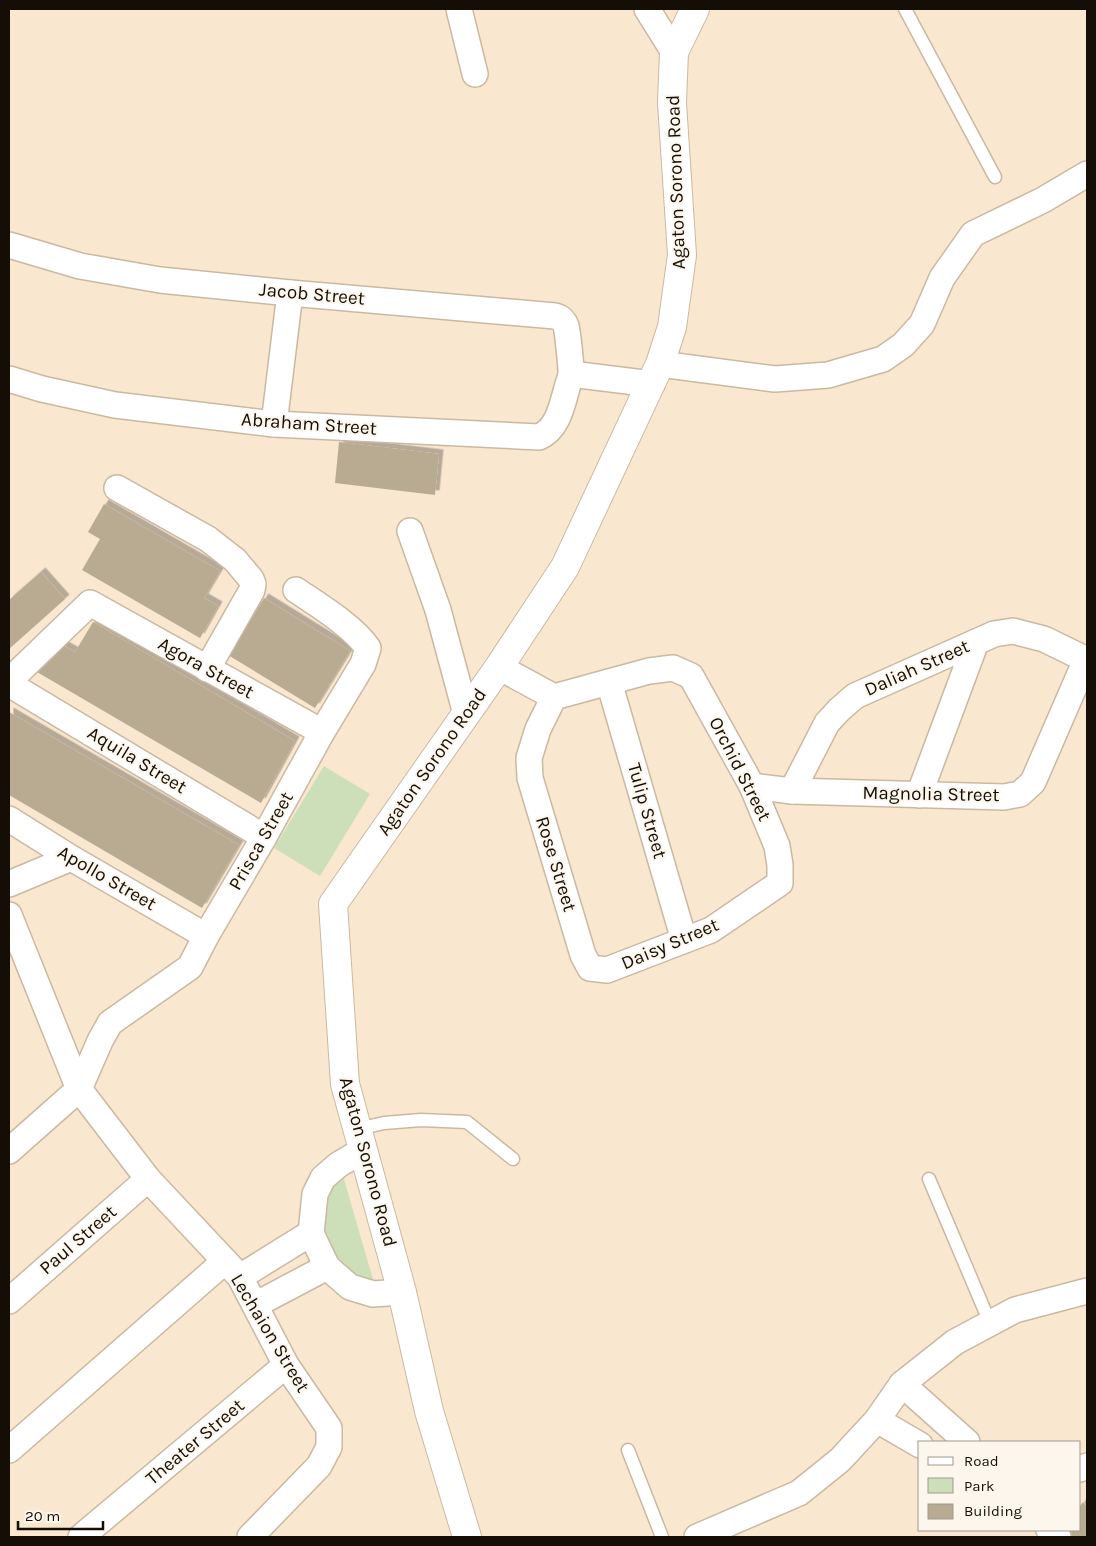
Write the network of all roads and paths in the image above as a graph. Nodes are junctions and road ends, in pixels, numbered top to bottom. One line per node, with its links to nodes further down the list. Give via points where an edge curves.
1 (458, 9): 6 (street)
2 (647, 9): 5 (street)
3 (696, 9): 5 (street, Agaton Sorono Road)
4 (905, 9): 8 (lane)
5 (674, 52): 12 (street, Agaton Sorono Road, via 672,102 682,255 672,327)
6 (475, 74)
7 (1087, 174): 12 (street, via 1043,200 973,234 942,278 922,324 903,345 883,359 828,375 775,379)
8 (995, 177)
9 (9, 245): 10 (street, Jacob Street, via 80,266 151,278)
10 (290, 293): 11 (street, Jacob Street, via 558,317 566,326); 14 (street)
11 (571, 374): 12 (street); 14 (street, Abraham Street, via 556,420 545,435 539,437)
12 (656, 374): 20 (street, Agaton Sorono Road, via 565,567)
13 (9, 379): 14 (street, Abraham Street, via 116,405)
14 (274, 424)
15 (118, 488): 21 (street, via 208,539 251,579 252,590)
16 (410, 532): 25 (street, via 438,610)
17 (296, 590): 26 (street, Prisca Street, via 361,638 368,648 364,664)
18 (976, 642): 19 (street, Daliah Street, via 994,634 1013,631 1044,640); 28 (street, Daliah Street, via 855,696 827,723); 29 (street)
19 (1087, 660): 29 (street, Magnolia Street, via 1033,782 1020,794 1004,797)
20 (499, 667): 24 (street); 25 (street, Agaton Sorono Road)
21 (207, 670): 22 (street, Agora Street, via 90,603); 26 (street, Agora Street)
22 (9, 682): 31 (street, Aquila Street)
23 (609, 682): 24 (street); 27 (street, Orchid Street, via 673,668 691,676); 37 (street, Tulip Street)
24 (554, 697): 38 (street, Rose Street, via 529,758 530,778 583,955)
25 (466, 714): 40 (street, Agaton Sorono Road, via 332,904 345,1084)
26 (322, 732): 31 (street, Prisca Street)
27 (752, 786): 28 (street, Magnolia Street); 33 (street, Orchid Street, via 777,846)
28 (792, 791): 29 (street, Magnolia Street)
29 (920, 795)
30 (9, 819): 32 (street, Apollo Street)
31 (264, 837): 36 (street, Prisca Street)
32 (72, 858): 34 (street); 36 (street, Apollo Street)
33 (780, 865): 37 (street, Daisy Street, via 780,883 711,930)
34 (9, 884)
35 (9, 915): 39 (street, Lechaion Street)
36 (206, 936): 39 (street, Prisca Street, via 190,967 110,1023)
37 (684, 940): 38 (street, Daisy Street, via 607,970)
38 (590, 968)
39 (80, 1089): 41 (street); 43 (street, Lechaion Street)
40 (360, 1139): 42 (lane, via 384,1123 421,1120 467,1122); 45 (street, via 323,1178 315,1194); 49 (street, Agaton Sorono Road)
41 (9, 1151)
42 (513, 1159)
43 (148, 1179): 47 (street, Lechaion Street); 50 (street, Paul Street)
44 (930, 1179): 52 (lane)
45 (312, 1233): 46 (street); 47 (street)
46 (327, 1267): 49 (street, via 350,1287 374,1294); 51 (street)
47 (232, 1269): 51 (street, Lechaion Street); 58 (street)
48 (1087, 1291): 52 (street, via 1015,1310)
49 (402, 1292): 62 (street, Agaton Sorono Road, via 429,1412)
50 (9, 1300)
51 (254, 1305): 53 (street, Lechaion Street)
52 (990, 1323): 54 (street, via 955,1342)
53 (286, 1365): 60 (street, Theater Street); 61 (street, Lechaion Street, via 329,1428 329,1447 319,1466)
54 (902, 1384): 55 (street); 56 (street)
55 (877, 1420): 57 (street); 64 (street, via 840,1460 799,1493)
56 (966, 1441)
57 (918, 1444)
58 (9, 1450)
59 (628, 1450): 63 (lane)
60 (81, 1537)
61 (250, 1537)
62 (467, 1537)
63 (662, 1537)
64 (697, 1537)

